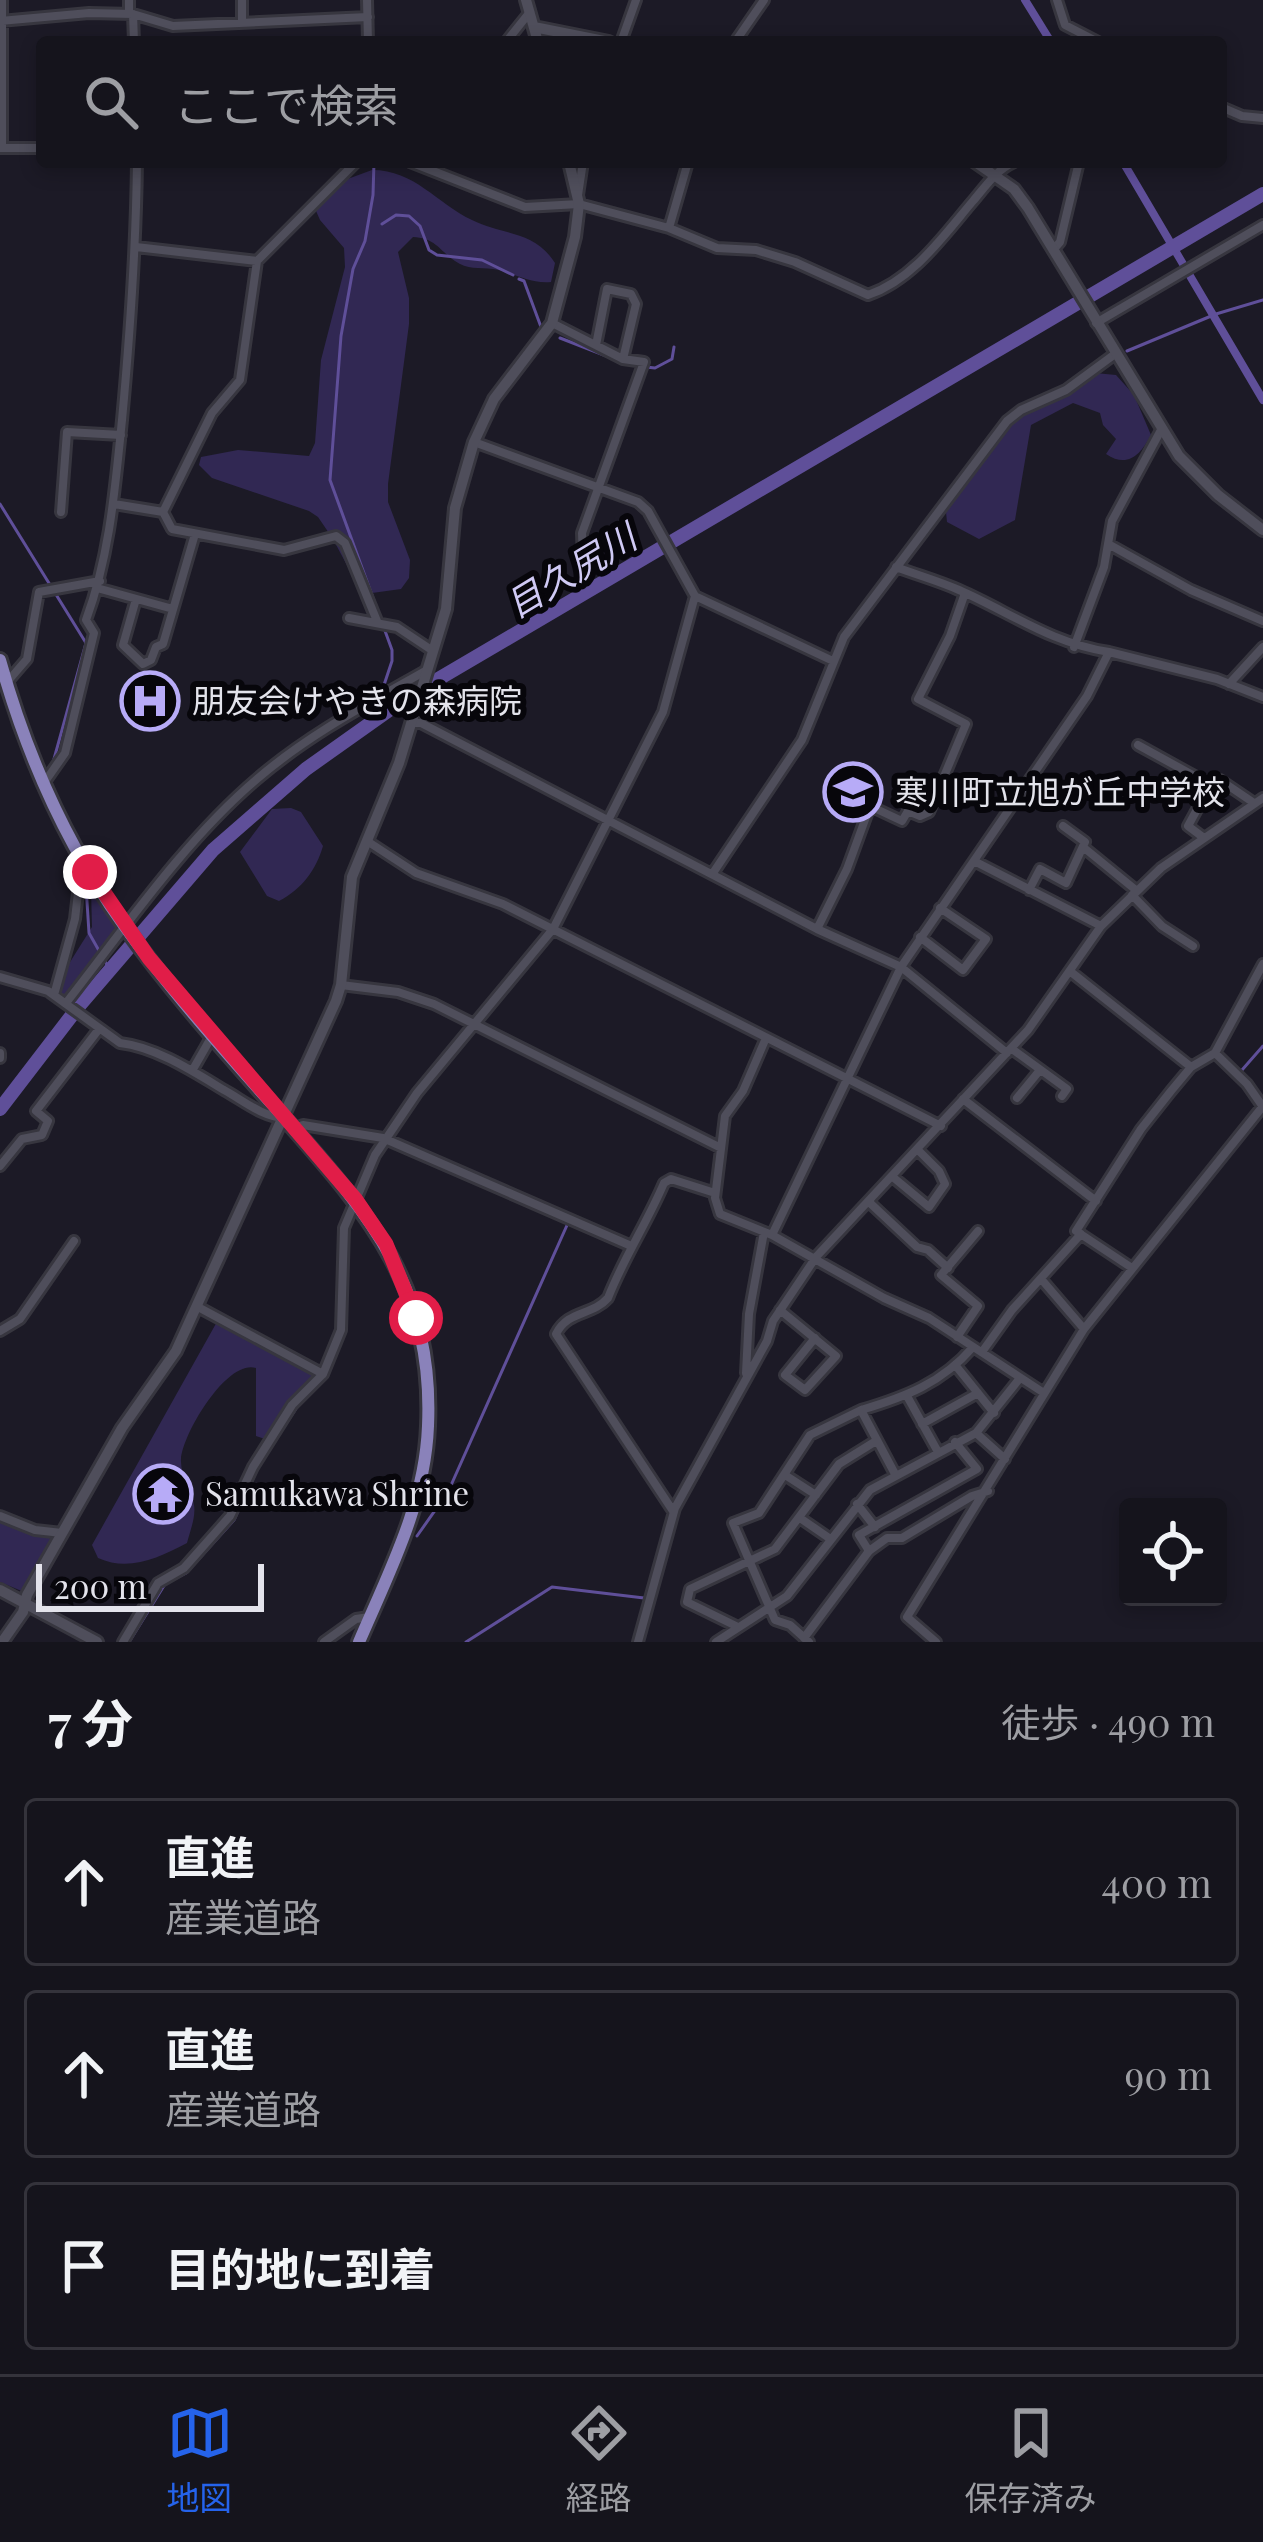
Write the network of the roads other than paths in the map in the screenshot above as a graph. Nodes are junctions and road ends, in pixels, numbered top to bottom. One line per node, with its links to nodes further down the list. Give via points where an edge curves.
1 (2, 0): 11 (street)
2 (129, 0): 9 (street)
3 (242, 0): 12 (street)
4 (368, 0): 10 (street)
5 (636, 0): 19 (street)
6 (764, 0): 20 (street)
7 (1057, 0): 21 (street, via 1065,25)
8 (528, 6): 13 (street); 16 (street)
9 (131, 14): 11 (street); 12 (street, via 173,26); 14 (street)
10 (368, 16): 12 (street); 15 (street)
11 (1, 21): 24 (street)
12 (242, 23)
13 (534, 27): 17 (street); 18 (street)
14 (133, 36)
15 (368, 36)
16 (510, 36)
17 (536, 36)
18 (579, 36)
19 (623, 36)
20 (739, 36)
21 (1086, 36)
22 (1227, 110): 23 (street)
23 (1263, 118)
24 (1, 148): 25 (street)
25 (36, 148)
26 (137, 168): 39 (street)
27 (350, 168): 41 (street)
28 (425, 168): 36 (street, via 525,207)
29 (570, 168): 36 (street)
30 (582, 168): 36 (street)
31 (686, 168): 38 (street)
32 (984, 168): 35 (street)
33 (1005, 168): 35 (street)
34 (1078, 168): 40 (street)
35 (995, 175): 38 (street, via 918,263 868,295 795,262 717,248); 40 (street, via 1014,189)
36 (578, 200): 38 (street); 43 (street)
37 (1263, 225): 42 (street)
38 (669, 228)
39 (136, 247): 41 (street); 48 (street)
40 (1053, 250): 42 (street)
41 (257, 261): 53 (street, via 240,380 212,413)
42 (1095, 322): 45 (street)
43 (552, 323): 44 (street); 49 (street, via 494,398)
44 (596, 345): 46 (street); 46 (street, via 607,289 631,294 636,304)
45 (1115, 354): 47 (street); 58 (street, via 1007,421)
46 (623, 358): 50 (street, via 644,362)
47 (1161, 430): 54 (street, via 1194,472); 56 (street, via 1112,521)
48 (121, 435): 51 (street); 52 (street, via 68,432)
49 (473, 442): 50 (street); 69 (street)
50 (598, 485): 57 (street, via 581,533); 61 (street, via 638,502)
51 (114, 504): 53 (street); 59 (street)
52 (61, 512)
53 (164, 512): 55 (street, via 172,530)
54 (1263, 530)
55 (194, 534): 63 (street); 65 (street, via 284,550 340,538)
56 (1110, 544): 66 (street); 67 (street)
57 (583, 560)
58 (896, 567): 60 (street); 72 (street)
59 (99, 584): 62 (street); 75 (street, via 39,592 27,659); 79 (street, via 65,753)
60 (965, 593): 67 (street); 96 (street, via 918,699 966,724 929,812 908,811 902,821 870,806)
61 (695, 596): 72 (street); 82 (street, via 662,712)
62 (136, 599): 63 (street); 63 (street, via 123,645 143,664 163,644)
63 (173, 609)
64 (349, 618): 65 (street)
65 (376, 621): 69 (street)
66 (1263, 621)
67 (1074, 646): 70 (street)
68 (1263, 647): 74 (street)
69 (434, 652): 73 (street)
70 (1108, 652): 74 (street); 87 (street, via 1088,696)
71 (0, 660): 75 (main road)
72 (833, 661): 88 (street, via 802,740)
73 (428, 671): 77 (street); 94 (street, via 257,778)
74 (1229, 684): 76 (street)
75 (3, 686): 79 (main road)
76 (1263, 698)
77 (414, 718): 82 (street); 85 (street)
78 (1138, 745): 80 (street)
79 (44, 784): 94 (main road)
80 (1209, 784): 81 (street, via 1220,780); 84 (street, via 1188,826)
81 (1259, 801): 84 (street)
82 (607, 819): 88 (street); 95 (street)
83 (1063, 826): 86 (street, via 1082,836)
84 (1204, 838): 91 (street)
85 (366, 840): 95 (street, via 416,873); 103 (street, via 348,899)
86 (1083, 848): 90 (street, via 1066,884 1040,869); 91 (street)
87 (974, 861): 90 (street); 92 (street)
88 (713, 873): 96 (street)
89 (79, 884): 104 (street)
90 (1029, 890): 93 (street)
91 (1134, 893): 93 (street); 98 (street)
92 (940, 908): 97 (street); 97 (street, via 986,939 963,970)
93 (1101, 926): 101 (street)
94 (126, 928): 105 (street); 108 (main road)
95 (553, 929): 106 (street); 109 (street)
96 (818, 929): 100 (street)
97 (920, 938): 100 (street)
98 (1193, 946)
99 (1263, 964): 111 (street)
100 (901, 968): 110 (street); 115 (street)
101 (1071, 972): 110 (street); 112 (street)
102 (0, 977): 104 (street)
103 (341, 985): 106 (street, via 398,992); 120 (street)
104 (54, 995): 105 (street)
105 (67, 1004): 107 (street)
106 (474, 1025): 122 (street); 123 (street)
107 (99, 1029): 114 (street); 125 (street, via 36,1111 49,1121 42,1135 22,1139)
108 (214, 1034): 114 (street); 120 (main road)
109 (766, 1038): 115 (street); 123 (street, via 725,1116)
110 (1010, 1051): 113 (street); 118 (street)
111 (1215, 1053): 112 (street); 119 (street)
112 (1191, 1066): 129 (street)
113 (1040, 1070): 116 (street, via 1066,1089); 117 (street)
114 (192, 1071): 120 (street)
115 (848, 1078): 121 (street); 132 (street)
116 (1062, 1096)
117 (1017, 1097)
118 (963, 1099): 121 (street); 129 (street)
119 (1263, 1107): 138 (street)
120 (289, 1123): 122 (street); 128 (main road); 140 (street)
121 (941, 1126): 124 (street)
122 (383, 1138): 128 (street); 135 (street)
123 (721, 1148): 127 (street)
124 (919, 1151): 126 (street); 126 (street, via 945,1184 928,1207)
125 (0, 1166)
126 (894, 1178): 130 (street)
127 (716, 1192): 132 (street, via 726,1220); 135 (street, via 664,1183)
128 (356, 1200): 148 (street, via 344,1228 341,1330); 178 (main road, via 409,1296 428,1402 415,1504)
129 (1096, 1201): 133 (street)
130 (870, 1203): 136 (street); 137 (street)
131 (978, 1231): 137 (street)
132 (768, 1233): 136 (street); 149 (street, via 749,1314)
133 (1081, 1234): 138 (street); 139 (street)
134 (74, 1241): 143 (street, via 20,1319)
135 (629, 1245): 167 (street, via 603,1305 569,1316 556,1339)
136 (816, 1257): 141 (street); 144 (street)
137 (947, 1268): 144 (street, via 941,1275 978,1306)
138 (1132, 1268): 142 (street)
139 (1042, 1280): 142 (street); 146 (street)
140 (198, 1307): 148 (street); 171 (street)
141 (780, 1310): 145 (street); 149 (street)
142 (1084, 1329): 152 (street)
143 (0, 1331)
144 (957, 1337): 146 (street)
145 (815, 1339): 145 (street, via 836,1356 805,1390 785,1375)
146 (978, 1349): 147 (street); 150 (street)
147 (956, 1366): 151 (street); 153 (street)
148 (323, 1374): 183 (street, via 292,1405 230,1516 184,1568 158,1583)
149 (746, 1374): 167 (street)
150 (1020, 1378): 152 (street); 155 (street)
151 (978, 1393): 155 (street); 156 (street)
152 (1044, 1393): 161 (street)
153 (907, 1396): 154 (street); 156 (street)
154 (861, 1410): 158 (street); 162 (street, via 810,1435)
155 (994, 1413): 157 (street)
156 (922, 1424): 160 (street)
157 (976, 1433): 159 (street); 161 (street)
158 (876, 1442): 163 (street); 165 (street, via 838,1464)
159 (955, 1442): 160 (street); 170 (street, via 977,1468)
160 (938, 1452): 163 (street)
161 (1005, 1460): 164 (street)
162 (785, 1474): 165 (street); 174 (street, via 759,1513 733,1523)
163 (895, 1474): 166 (street)
164 (988, 1491): 173 (street); 188 (street, via 908,1617)
165 (816, 1495): 169 (street)
166 (857, 1504): 170 (street); 172 (street)
167 (674, 1512): 186 (street)
168 (0, 1516): 171 (street)
169 (800, 1518): 172 (street); 174 (street, via 775,1549)
170 (874, 1527): 173 (street, via 859,1535)
171 (63, 1533): 176 (street)
172 (829, 1538): 177 (street, via 787,1596)
173 (869, 1551): 180 (street)
174 (748, 1562): 177 (street); 179 (street, via 690,1589 687,1602)
175 (0, 1590): 176 (street)
176 (25, 1604): 181 (street); 182 (street)
177 (768, 1607): 179 (street); 180 (street)
178 (369, 1617): 184 (street); 185 (main road)
179 (736, 1625): 187 (street)
180 (807, 1640)
181 (2, 1642)
182 (97, 1642)
183 (123, 1642)
184 (324, 1642)
185 (358, 1642)
186 (638, 1642)
187 (716, 1642)
188 (936, 1642)

